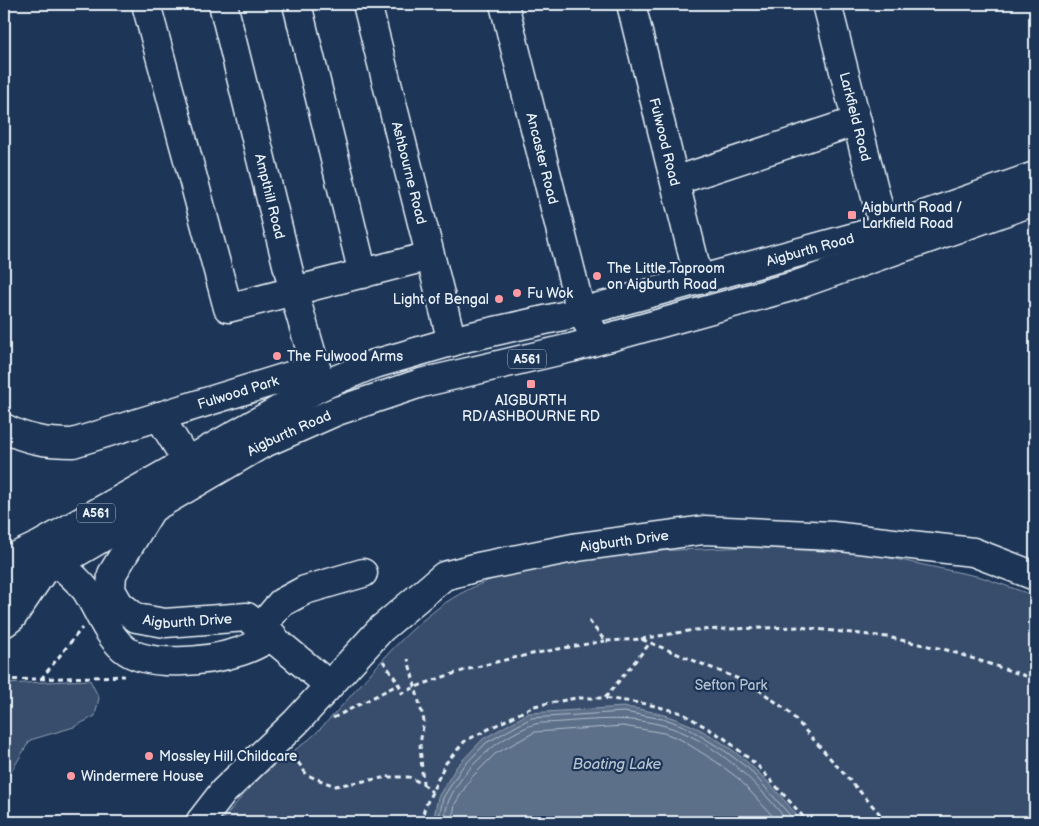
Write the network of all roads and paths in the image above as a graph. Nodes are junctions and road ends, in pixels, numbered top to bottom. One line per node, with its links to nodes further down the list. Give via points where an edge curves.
1 (146, 4): 16 (main road, via 228,308)
2 (223, 4): 16 (main road, Ampthill Road)
3 (296, 4): 14 (main road)
4 (367, 4): 13 (main road, Ashbourne Road)
5 (504, 4): 17 (main road, Ancaster Road)
6 (631, 4): 10 (main road, Fulwood Road)
7 (827, 4): 8 (main road, Larkfield Road)
8 (857, 121): 10 (main road); 12 (main road, Larkfield Road)
9 (1035, 176): 12 (main road, Aigburth Road / A561)
10 (675, 181): 15 (main road, Fulwood Road)
11 (1035, 201): 18 (main road, Aigburth Road / A561, via 803,283)
12 (884, 229): 15 (main road, Aigburth Road / A561)
13 (430, 256): 14 (main road); 19 (main road, Ashbourne Road)
14 (363, 274): 16 (main road)
15 (699, 280): 17 (main road, Aigburth Road / A561)
16 (294, 293): 20 (main road, Ampthill Road)
17 (581, 312): 18 (main road); 19 (main road, Aigburth Road / A561)
18 (598, 340): 24 (main road, Aigburth Road / A561, via 421,383 337,411 262,444)
19 (452, 342): 20 (main road, Aigburth Road / A561)
20 (318, 377): 21 (main road, Fulwood Park); 23 (main road, Aigburth Road / A561)
21 (159, 416): 22 (main road, Fulwood Park, via 73,443 47,443); 23 (main road)
22 (4, 428)
23 (187, 461): 25 (main road, Aigburth Road / A561, via 40,545)
24 (151, 510): 26 (main road, Aigburth Road / A561); 33 (main road, Aigburth Drive, via 112,574 111,590 119,604 136,618 165,623 247,617)
25 (4, 562)
26 (51, 567): 29 (main road, Aigburth Road / A561); 32 (main road, via 12,618); 33 (main road, via 85,590 123,648 138,657 160,662 239,652)
27 (363, 573): 33 (main road, via 305,590 281,603)
28 (1035, 576): 44 (main road, Aigburth Drive, via 973,552 832,536 704,530 578,547 444,576 381,629)
29 (4, 586)
30 (88, 620): 41 (path)
31 (589, 621): 35 (path)
32 (4, 623)
33 (267, 632): 44 (main road, Aigburth Drive)
34 (641, 639): 35 (path); 36 (path); 40 (path, via 694,630 799,627 887,637 947,650)
35 (605, 641): 45 (path, via 538,652)
36 (650, 643): 46 (path); 54 (path, via 751,684 788,711)
37 (383, 660): 43 (path)
38 (408, 660): 45 (path)
39 (127, 676): 41 (path)
40 (1035, 678)
41 (42, 679): 42 (path)
42 (4, 680)
43 (399, 684): 45 (path, via 402,693); 47 (path)
44 (329, 685): 48 (main road)
45 (416, 687): 49 (path, via 424,722 420,744)
46 (604, 698): 50 (path, via 576,698 534,706 490,727 465,741 445,764); 53 (path, via 682,713 724,738 758,766)
47 (324, 722)
48 (272, 744): 49 (path, via 288,748 307,775 335,786 388,777 409,777); 51 (main road, via 224,791)
49 (423, 784): 50 (path)
50 (432, 792): 52 (path)
51 (200, 822)
52 (421, 822)
53 (808, 822)
54 (887, 822)

